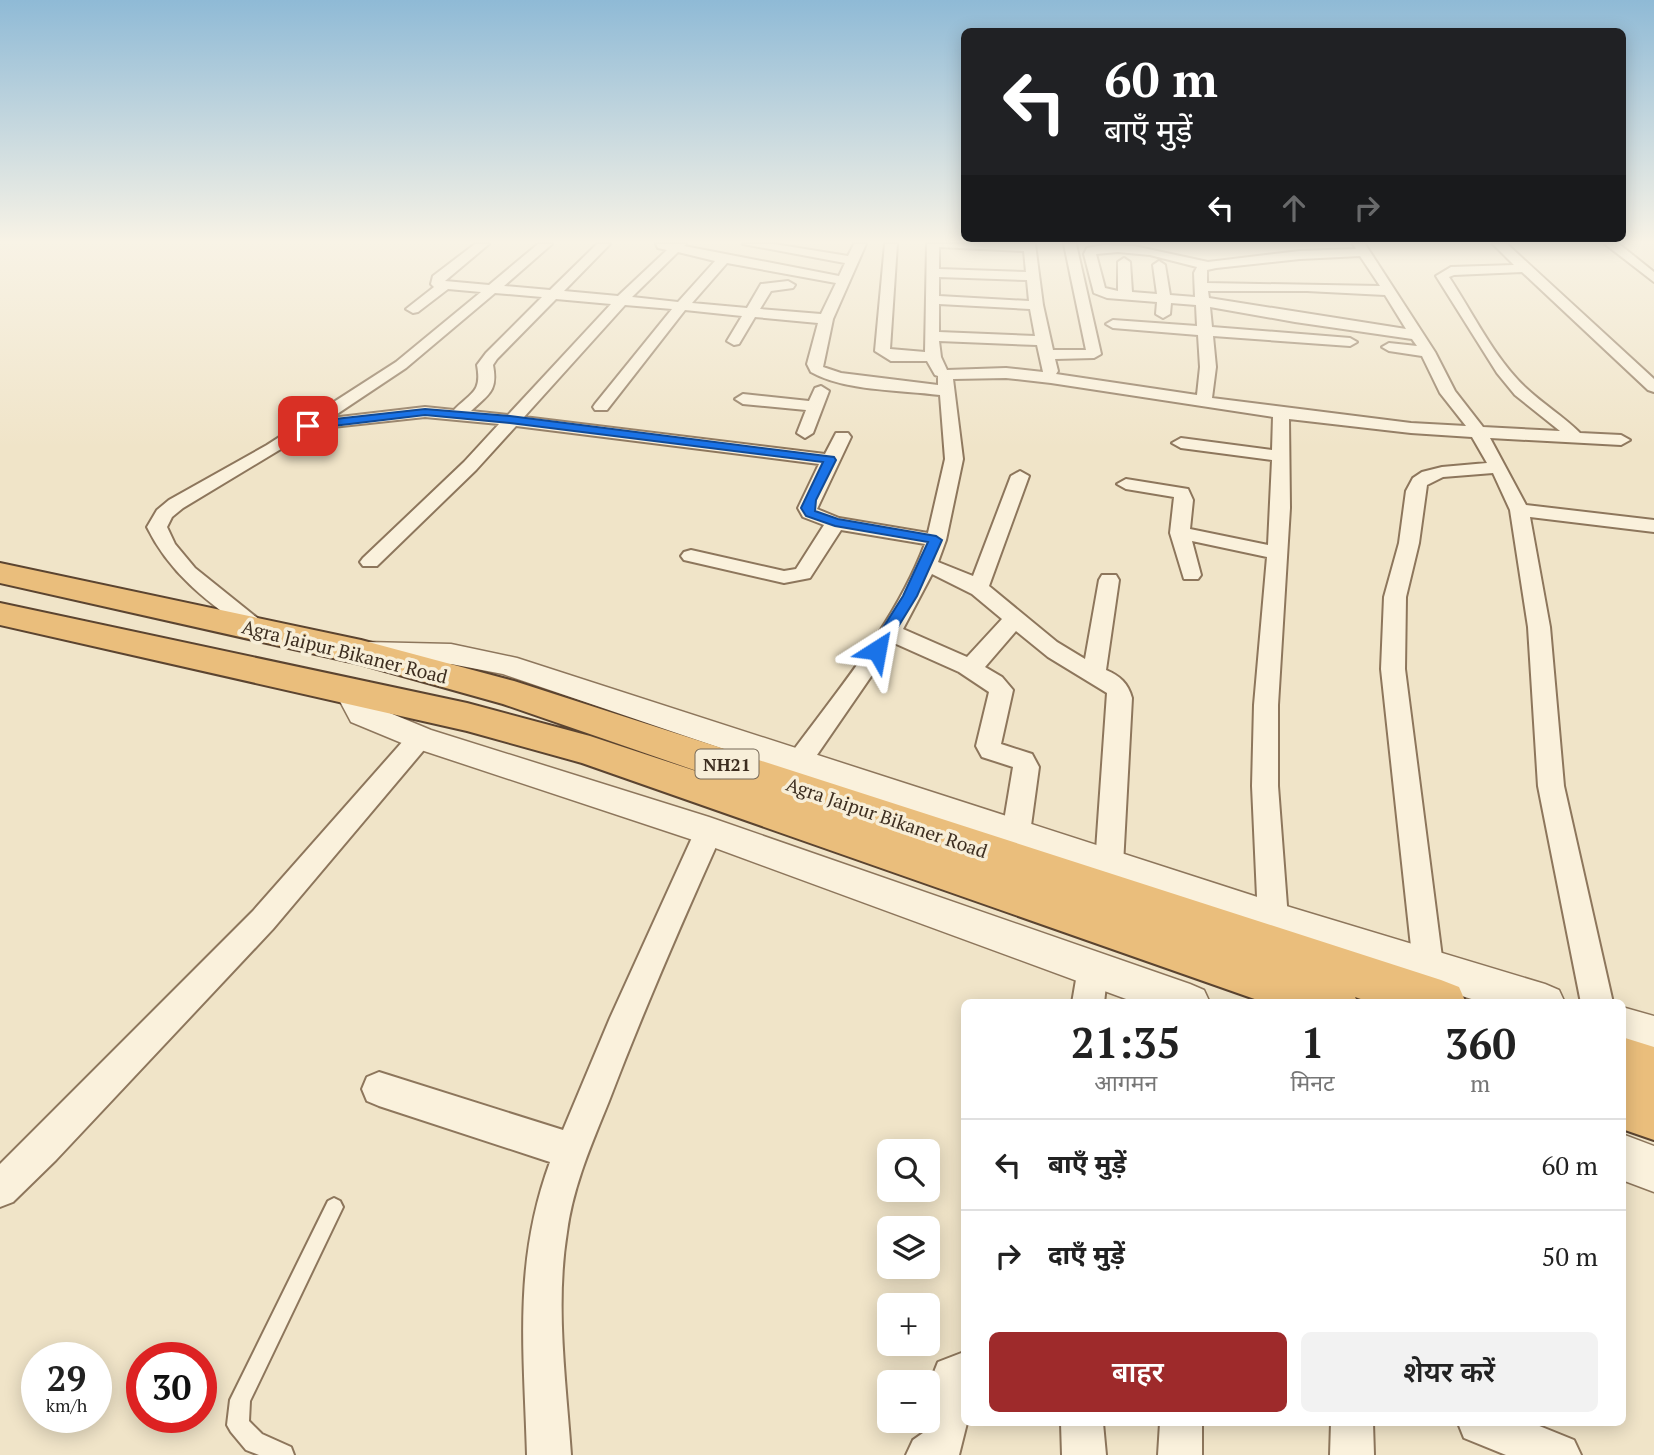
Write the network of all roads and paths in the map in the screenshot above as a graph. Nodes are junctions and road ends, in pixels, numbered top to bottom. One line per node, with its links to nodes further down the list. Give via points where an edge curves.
1 (466, 312): 43 (street, via 418,353)
2 (537, 312): 41 (street, via 491,356 485,365 488,382 484,390)
3 (611, 312): 42 (street)
4 (677, 312): 39 (street)
5 (738, 312): 18 (street)
6 (829, 312): 19 (street)
7 (885, 312): 30 (street, via 881,351 891,356)
8 (932, 312): 25 (street)
9 (1038, 312): 27 (street)
10 (1085, 312): 27 (street, via 1094,354)
11 (1163, 312): 21 (street)
12 (1203, 312): 22 (street)
13 (1264, 312): 23 (street)
14 (1276, 312): 24 (street)
15 (1403, 312): 24 (street)
16 (1465, 312): 47 (street, via 1521,392)
17 (1572, 312): 29 (street)
18 (751, 313): 19 (street); 26 (street)
19 (826, 319): 32 (street, via 815,364 819,373)
20 (1113, 324): 21 (street)
21 (1161, 329): 22 (street)
22 (1206, 332): 23 (street); 37 (street)
23 (1267, 335): 28 (street)
24 (1417, 335): 28 (street)
25 (932, 336): 27 (street); 30 (street)
26 (734, 341)
27 (1046, 348): 33 (street)
28 (1428, 352): 45 (street, via 1448,393)
29 (1622, 356): 31 (street); 35 (street)
30 (933, 357): 34 (street)
31 (1643, 358)
32 (827, 375): 34 (street); 38 (street)
33 (1051, 378): 34 (street, via 952,373); 37 (street)
34 (945, 385): 59 (street, via 954,459)
35 (1654, 387)
36 (743, 399): 38 (street)
37 (1204, 401): 40 (street)
38 (815, 406): 44 (street)
39 (601, 407)
40 (1281, 413): 45 (street); 50 (street)
41 (459, 414): 42 (street); 43 (street, via 402,413)
42 (510, 420): 51 (street); 62 (street, via 454,482)
43 (308, 426): 70 (street, via 176,504 157,527 185,573)
44 (805, 433)
45 (1478, 433): 47 (street); 52 (street)
46 (842, 437): 51 (street)
47 (1576, 437): 48 (street)
48 (1621, 440)
49 (1181, 443): 50 (street)
50 (1281, 456): 60 (street)
51 (830, 460): 56 (street, via 807,508 818,518)
52 (1499, 467): 55 (street); 81 (street, via 1443,472 1419,482 1395,597 1393,669)
53 (1020, 475): 67 (street)
54 (1126, 484): 58 (street, via 1181,493)
55 (1519, 510): 57 (street); 88 (street, via 1539,627 1551,786)
56 (835, 523): 59 (street); 61 (street, via 803,573 794,576)
57 (1654, 526)
58 (1180, 533): 60 (street); 65 (street)
59 (936, 540): 63 (street)
60 (1278, 553): 80 (street, via 1266,705 1265,786)
61 (691, 556)
62 (370, 562)
63 (927, 565): 67 (street); 71 (street)
64 (0, 573): 70 (highway, Agra Jaipur Bikaner Road / NH21)
65 (1191, 575)
66 (1109, 580): 73 (street)
67 (978, 587): 69 (street)
68 (0, 614): 74 (highway, Agra Jaipur Bikaner Road / NH21)
69 (1015, 618): 72 (street); 73 (street, via 1049,647)
70 (260, 629): 76 (highway, Agra Jaipur Bikaner Road / NH21, via 362,652)
71 (890, 632): 72 (street); 76 (street)
72 (970, 669): 78 (street, via 1001,690 988,746 1023,761 1026,767)
73 (1094, 673): 79 (street, via 1111,682 1120,698)
74 (349, 690): 75 (street, via 362,714); 85 (highway, Agra Jaipur Bikaner Road / NH21, via 590,751)
75 (419, 738): 77 (street); 99 (street, via 263,920)
76 (792, 772): 78 (street); 86 (highway, Agra Jaipur Bikaner Road / NH21)
77 (709, 831): 82 (street); 96 (street, via 642,977)
78 (1016, 834): 79 (street)
79 (1109, 865): 80 (street)
80 (1273, 919): 81 (street)
81 (1428, 965): 87 (street)
82 (1093, 968): 83 (street); 84 (street)
83 (1089, 999)
84 (1179, 999)
85 (1321, 999)
86 (1430, 999)
87 (1533, 999)
88 (1596, 999)
89 (1626, 1028): 90 (street)
90 (1654, 1036)
91 (1626, 1063): 92 (highway)
92 (1654, 1073)
93 (379, 1089): 96 (street)
94 (1626, 1103): 95 (highway)
95 (1654, 1113)
96 (572, 1151): 107 (street, via 548,1231 543,1300)
97 (1626, 1158): 98 (street)
98 (1654, 1169)
99 (0, 1189)
100 (334, 1207): 106 (lane, via 240,1400 238,1425 254,1441)
101 (961, 1373): 108 (street, via 953,1377 942,1445)
102 (1082, 1426): 109 (street)
103 (1181, 1426): 110 (street)
104 (1352, 1426): 111 (street)
105 (1486, 1426): 112 (street)
106 (283, 1455)
107 (549, 1455)
108 (928, 1455)
109 (1084, 1455)
110 (1180, 1455)
111 (1352, 1455)
112 (1559, 1455)

